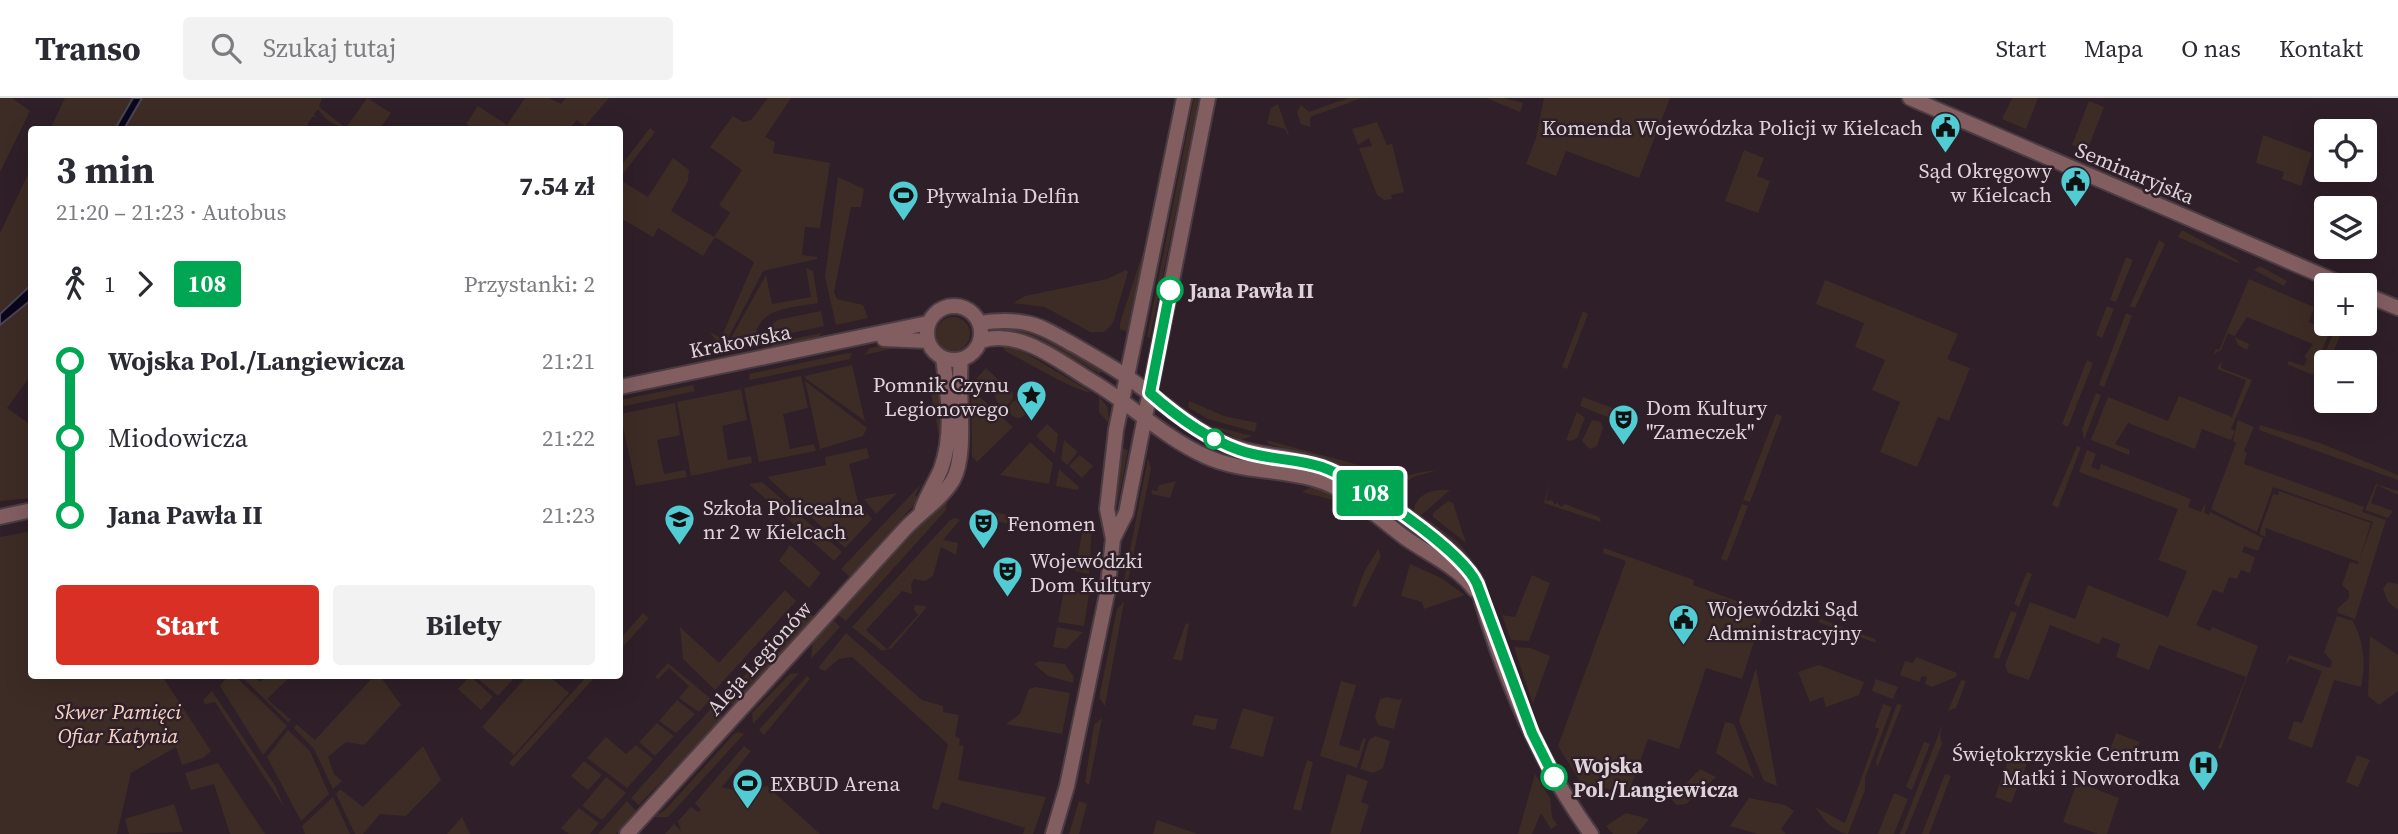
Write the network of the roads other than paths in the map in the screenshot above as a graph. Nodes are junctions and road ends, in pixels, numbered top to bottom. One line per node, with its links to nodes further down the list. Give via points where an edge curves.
1 (1184, 98): 14 (street)
2 (1208, 98): 16 (street)
3 (1909, 98): 4 (street, Seminaryjska)
4 (2316, 273)
5 (2377, 300): 6 (street)
6 (2398, 309)
7 (928, 323): 8 (street, via 938,311 954,306 969,311); 9 (street, Krakowska); 10 (street)
8 (979, 323): 11 (street); 14 (street, via 1016,321 1039,326)
9 (868, 338): 10 (street, Krakowska); 15 (street, Krakowska)
10 (928, 341): 12 (street)
11 (980, 341): 13 (street); 17 (street, via 1014,338)
12 (943, 358): 13 (street); 19 (street, Aleja Legionów, via 948,442)
13 (961, 359): 19 (street, Aleja Legionów, via 962,436 957,467 945,490)
14 (1126, 377): 16 (street); 17 (street)
15 (623, 386)
16 (1150, 393): 18 (street); 21 (street, via 1217,440 1253,454 1321,466 1348,479)
17 (1122, 398): 18 (street); 23 (street, via 1107,509)
18 (1145, 416): 21 (street, via 1203,455 1243,468 1318,481); 23 (street, via 1126,513)
19 (922, 509): 24 (street, Aleja Legionów)
20 (28, 511): 22 (street)
21 (1390, 516): 26 (street, via 1459,558 1471,571 1532,733)
22 (0, 517)
23 (1113, 540): 25 (street, via 1107,594)
24 (627, 834)
25 (1053, 834)
26 (1591, 834)

